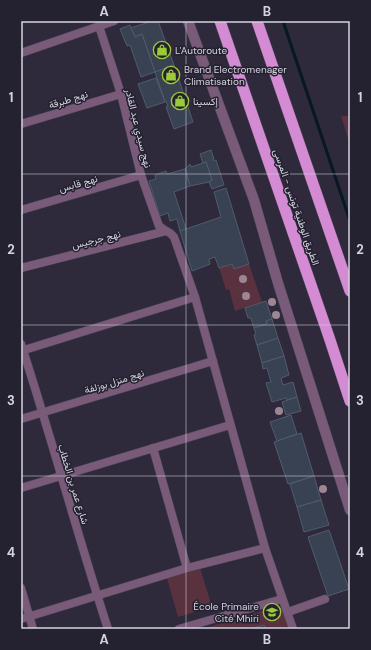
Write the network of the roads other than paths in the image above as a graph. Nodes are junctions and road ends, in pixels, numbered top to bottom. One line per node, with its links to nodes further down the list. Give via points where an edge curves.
1 (114, 21): 5 (street)
2 (188, 21): 24 (street, via 254,200)
3 (220, 21): 17 (highway, الطريق الوطنية تونس - المرسى)
4 (257, 21): 13 (highway)
5 (99, 26): 6 (street); 7 (street, نهج سيدي عبد القادر)
6 (21, 53)
7 (121, 94): 8 (street, نهج طبرقة); 9 (street, نهج سيدي عبد القادر)
8 (21, 124)
9 (140, 175): 10 (street, نهج قابس); 11 (street, نهج سيدي عبد القادر, via 160,226)
10 (21, 210)
11 (166, 231): 12 (street, نهج جرجيس); 14 (street, via 174,237)
12 (21, 268)
13 (350, 291)
14 (195, 297): 15 (street); 16 (street)
15 (22, 348): 18 (street, شارع عمر بن الخطاب)
16 (213, 361): 18 (street, نهج منزل بوزلفة); 20 (street)
17 (350, 401)
18 (43, 413): 19 (street, نهج منزل بوزلفة); 22 (street, شارع عمر بن الخطاب)
19 (21, 420)
20 (230, 426): 21 (street); 25 (street)
21 (153, 448): 22 (street); 26 (street)
22 (61, 476): 23 (street); 28 (street, شارع عمر بن الخطاب)
23 (21, 488)
24 (350, 510)
25 (265, 548): 26 (street); 29 (street)
26 (187, 568): 28 (street)
27 (21, 588): 32 (street)
28 (97, 596): 32 (street); 35 (street, شارع عمر بن الخطاب)
29 (282, 598): 31 (street); 36 (street)
30 (325, 598): 31 (street)
31 (288, 612): 37 (street)
32 (30, 617): 33 (street); 34 (street)
33 (21, 620)
34 (33, 629)
35 (108, 629)
36 (178, 629)
37 (293, 629)

